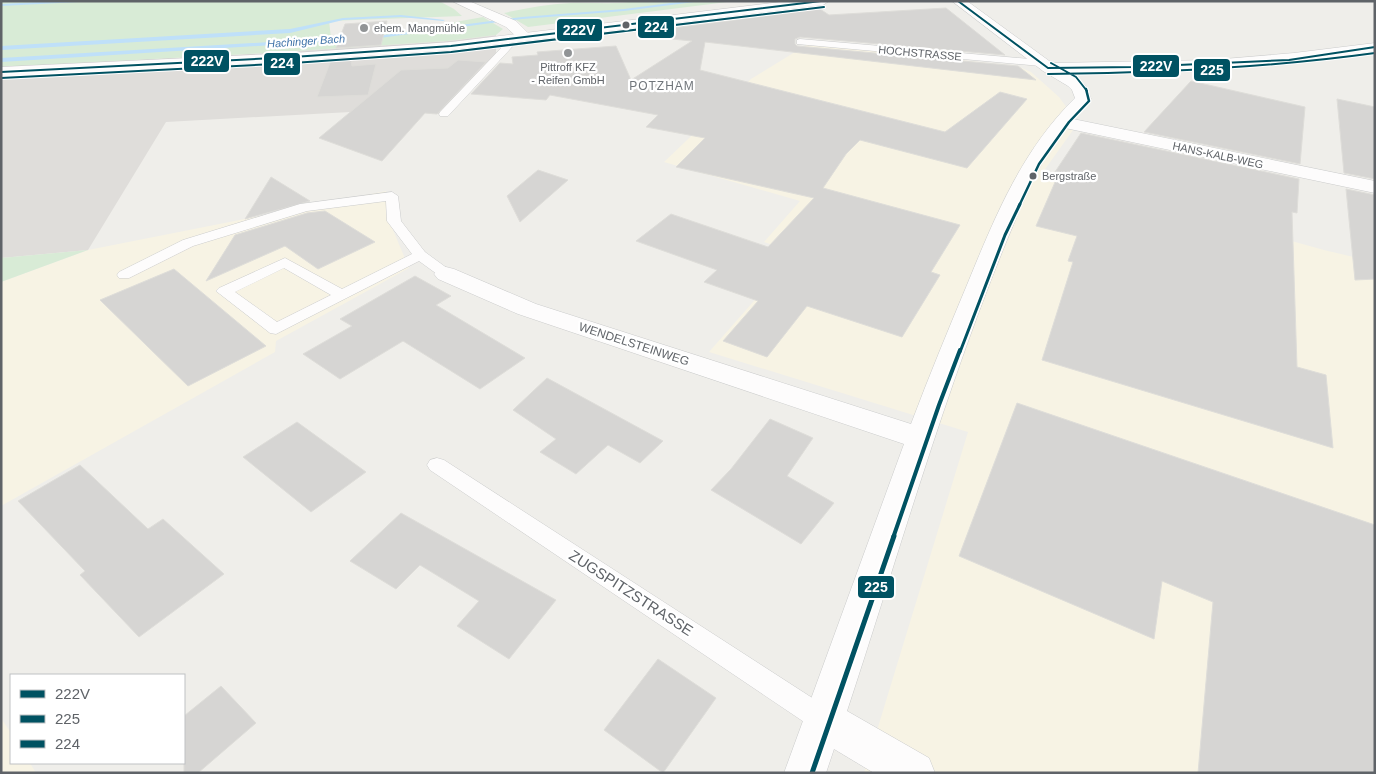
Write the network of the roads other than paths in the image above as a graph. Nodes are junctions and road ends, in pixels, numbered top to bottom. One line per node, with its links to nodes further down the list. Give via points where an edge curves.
1 (484, 1): 4 (street)
2 (824, 1): 5 (street)
3 (958, 1): 9 (street)
4 (464, 4): 5 (street, via 511,24)
5 (525, 38): 6 (street)
6 (505, 40): 10 (street, via 302,57); 11 (lane, via 509,45)
7 (800, 42): 9 (lane, HOCHSTRASSE)
8 (1375, 47): 9 (street, HOCHSTRASSE, via 1289,60 1134,67)
9 (1044, 65): 12 (street, via 1080,89 1083,100)
10 (1, 72)
11 (444, 114)
12 (1068, 114): 13 (street, HANS-KALB-WEG); 18 (street, via 1035,156 1018,189)
13 (1375, 188)
14 (420, 255): 15 (lane, WENDELSTEINWEG); 16 (lane, WENDELSTEINWEG, via 394,220 392,196 305,207 188,243); 17 (lane)
15 (446, 274): 18 (street, WENDELSTEINWEG, via 527,309)
16 (124, 275)
17 (342, 295): 17 (lane, via 276,328 224,291 285,262)
18 (919, 438): 20 (street)
19 (437, 465): 20 (lane, ZUGSPITZSTRASSE)
20 (824, 721): 21 (street); 22 (street)
21 (805, 773)
22 (914, 773)

